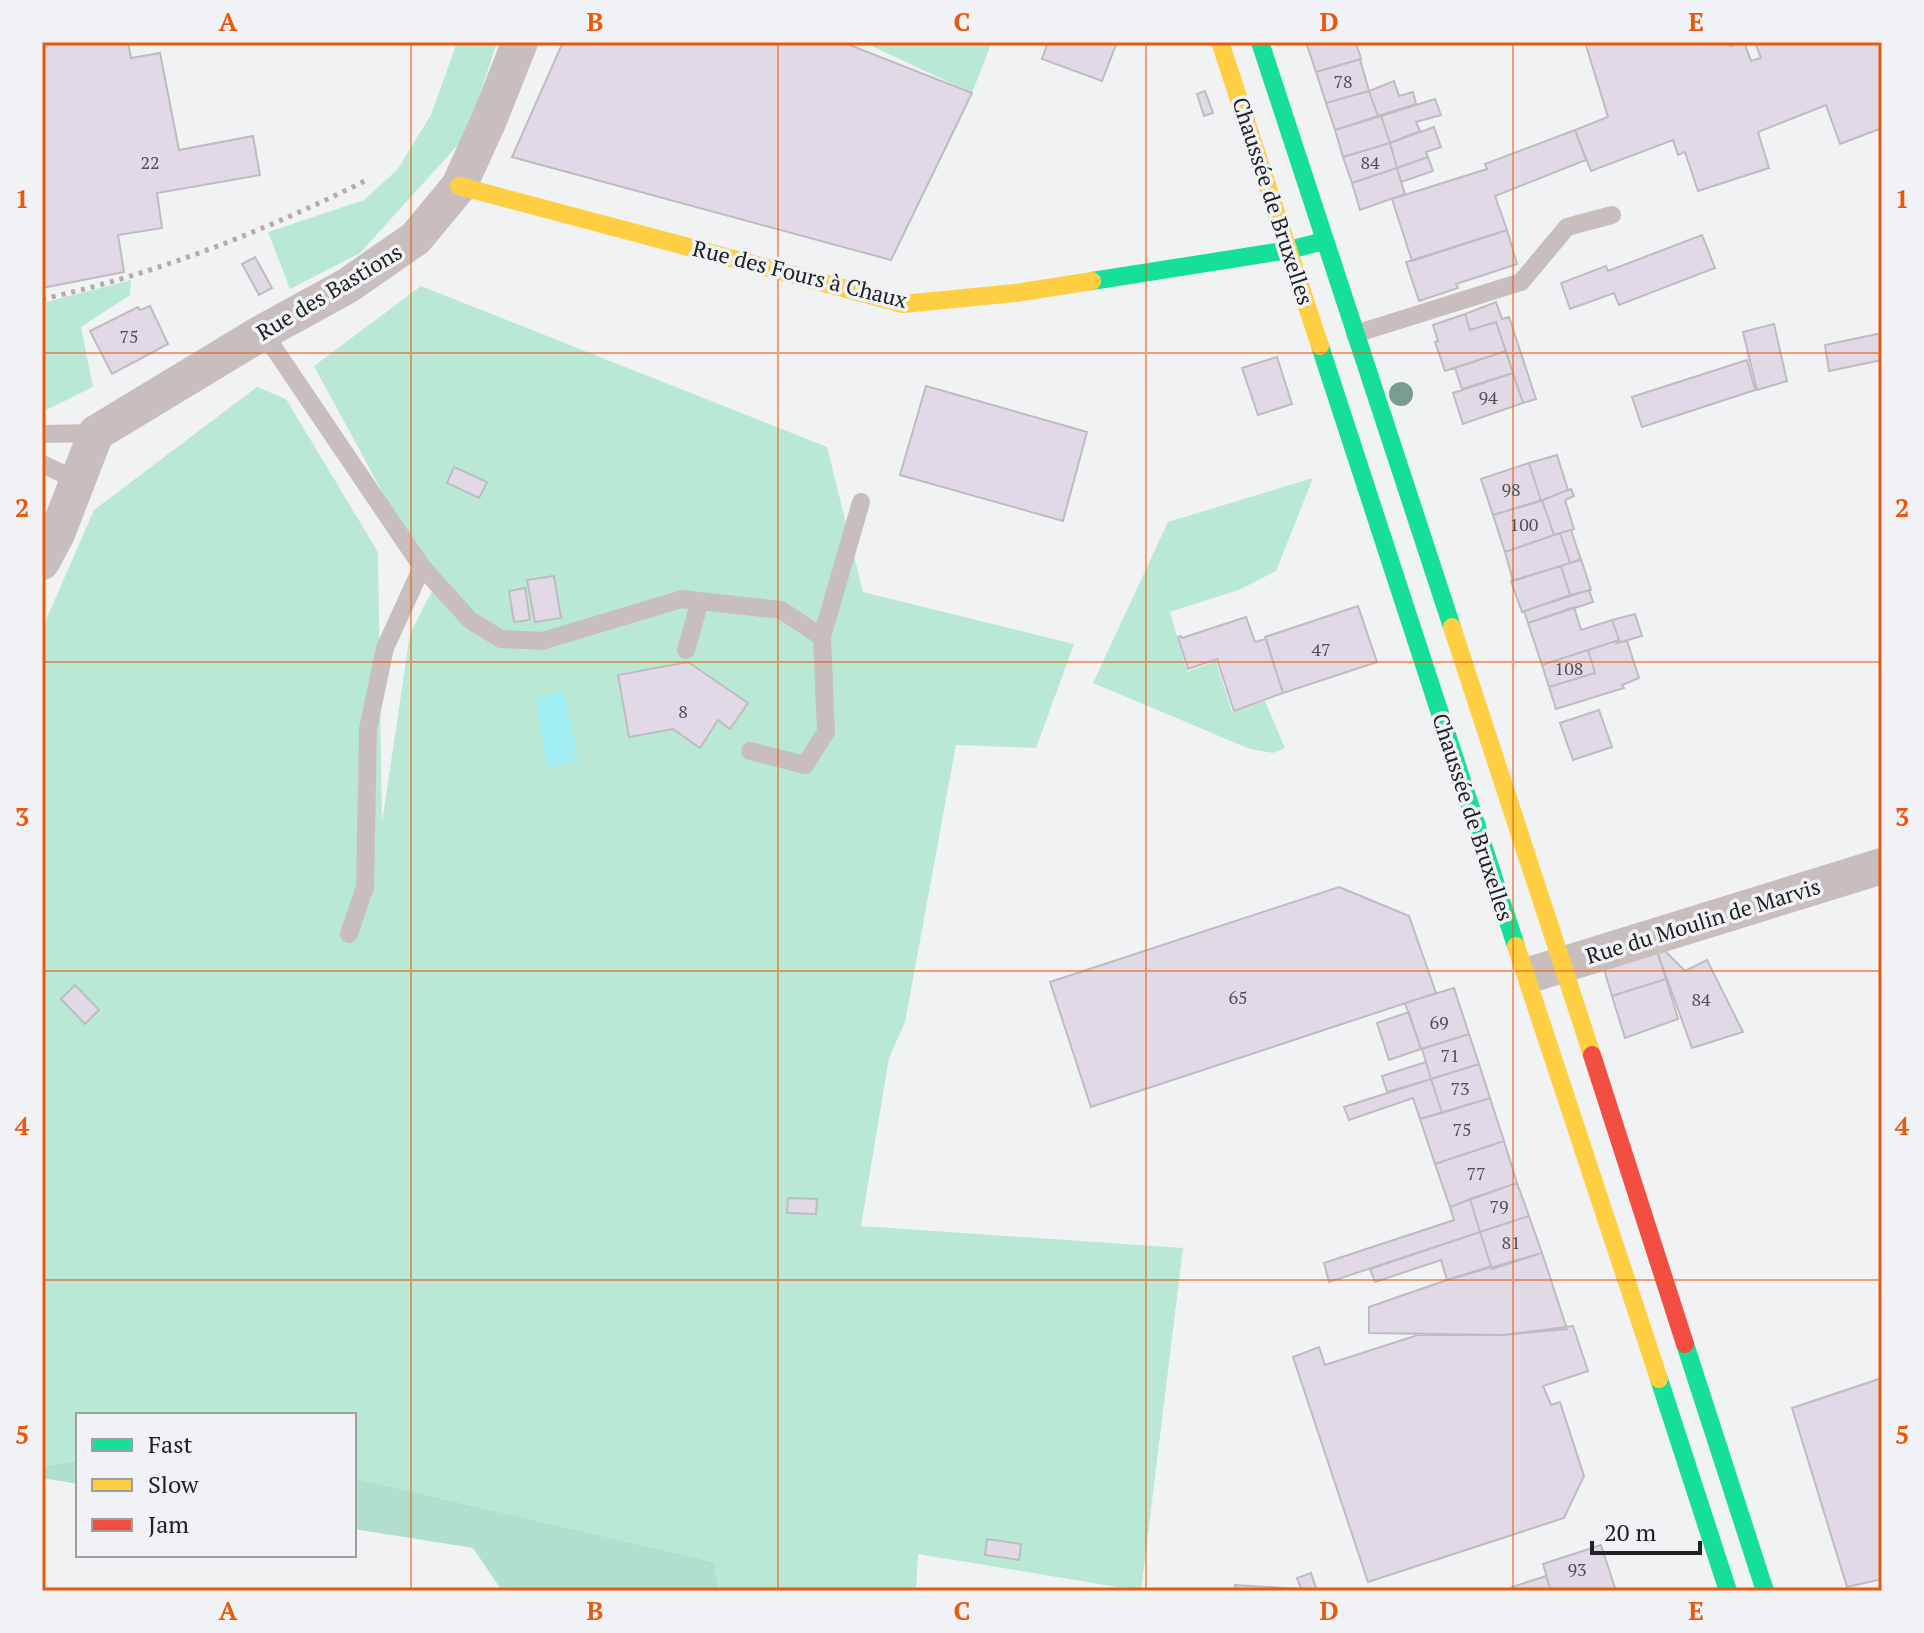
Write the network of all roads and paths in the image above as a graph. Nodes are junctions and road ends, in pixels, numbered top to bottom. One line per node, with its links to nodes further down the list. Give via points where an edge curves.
1 (520, 42): 5 (street, Rue des Bastions)
2 (1220, 42): 8 (main road, Chaussée de Bruxelles)
3 (1260, 42): 7 (main road, Chaussée de Bruxelles)
4 (365, 181): 9 (path, via 183,259)
5 (459, 186): 8 (main road, Rue des Fours à Chaux, via 903,304 1015,293); 10 (street, Rue des Bastions, via 416,238 347,286)
6 (1612, 215): 11 (lane, via 1567,227 1521,282)
7 (1325, 241): 8 (main road, Rue des Fours à Chaux); 11 (main road, Chaussée de Bruxelles)
8 (1289, 250): 26 (main road, Chaussée de Bruxelles)
9 (42, 299)
10 (263, 332): 12 (street, Rue des Bastions); 18 (lane)
11 (1355, 334): 25 (main road, Chaussée de Bruxelles)
12 (96, 433): 13 (lane); 15 (street)
13 (42, 434)
14 (42, 464): 15 (lane)
15 (77, 480): 17 (street)
16 (861, 502): 20 (lane)
17 (42, 562)
18 (422, 567): 19 (lane, via 470,620 501,639 542,641 682,599); 24 (lane, via 385,648 368,729 365,887)
19 (700, 601): 20 (lane, via 781,610); 21 (lane)
20 (822, 637): 22 (lane, via 826,732 805,765)
21 (686, 650)
22 (750, 751)
23 (1882, 866): 25 (street, Rue du Moulin de Marvis)
24 (349, 934)
25 (1563, 964): 26 (street, Rue du Moulin de Marvis); 28 (main road, Chaussée de Bruxelles)
26 (1525, 977): 27 (main road, Chaussée de Bruxelles)
27 (1728, 1591)
28 (1765, 1591)

